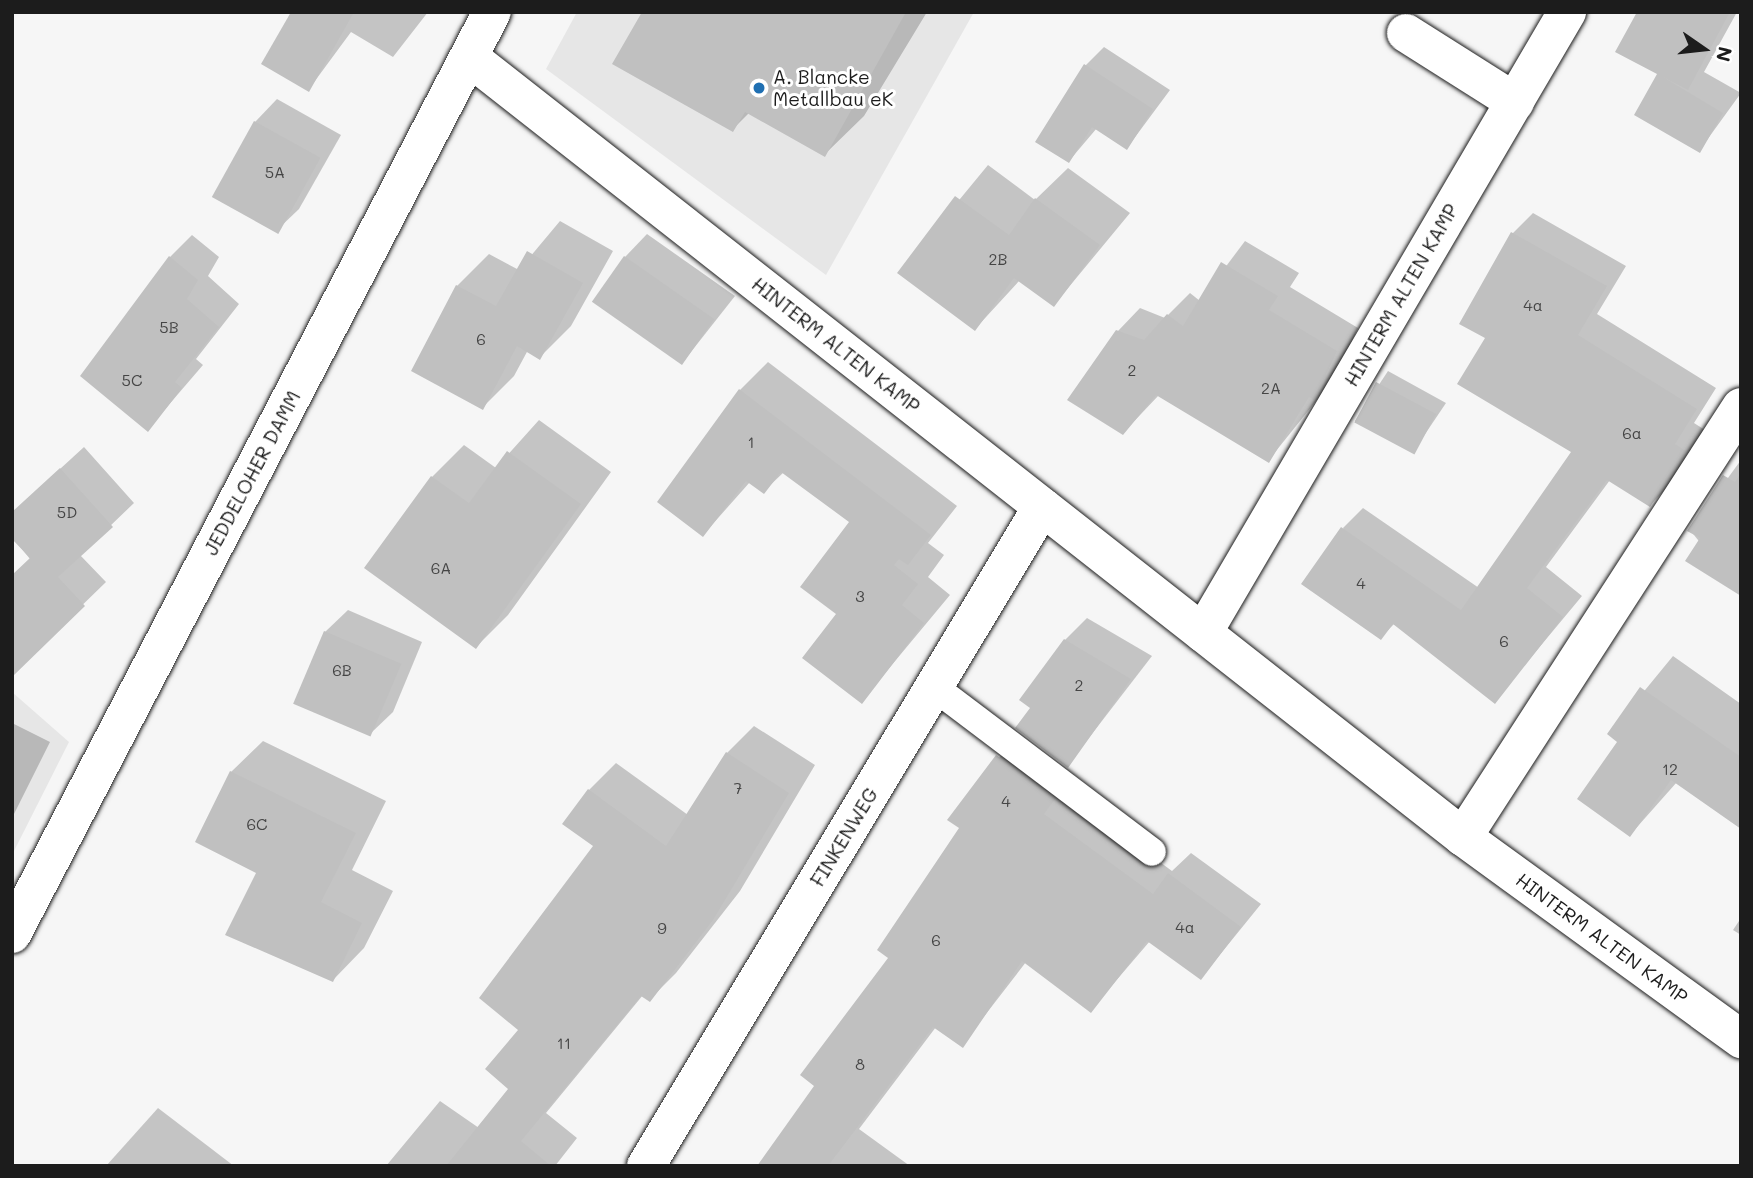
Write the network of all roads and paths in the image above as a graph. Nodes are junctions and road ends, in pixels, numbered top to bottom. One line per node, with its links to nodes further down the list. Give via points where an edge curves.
1 (492, 12): 4 (street, JEDDELOHER DAMM)
2 (1567, 12): 5 (street, HINTERM ALTEN KAMP)
3 (1406, 33): 5 (street)
4 (469, 57): 7 (street, HINTERM ALTEN KAMP); 12 (street, JEDDELOHER DAMM)
5 (1515, 102): 8 (street, HINTERM ALTEN KAMP)
6 (1741, 407): 10 (street)
7 (1042, 507): 8 (street, HINTERM ALTEN KAMP); 9 (street, FINKENWEG)
8 (1203, 633): 10 (street, HINTERM ALTEN KAMP)
9 (934, 687): 11 (lane); 14 (street, FINKENWEG)
10 (1463, 837): 13 (street, HINTERM ALTEN KAMP)
11 (1152, 852)
12 (12, 934)
13 (1741, 1039)
14 (646, 1166)

